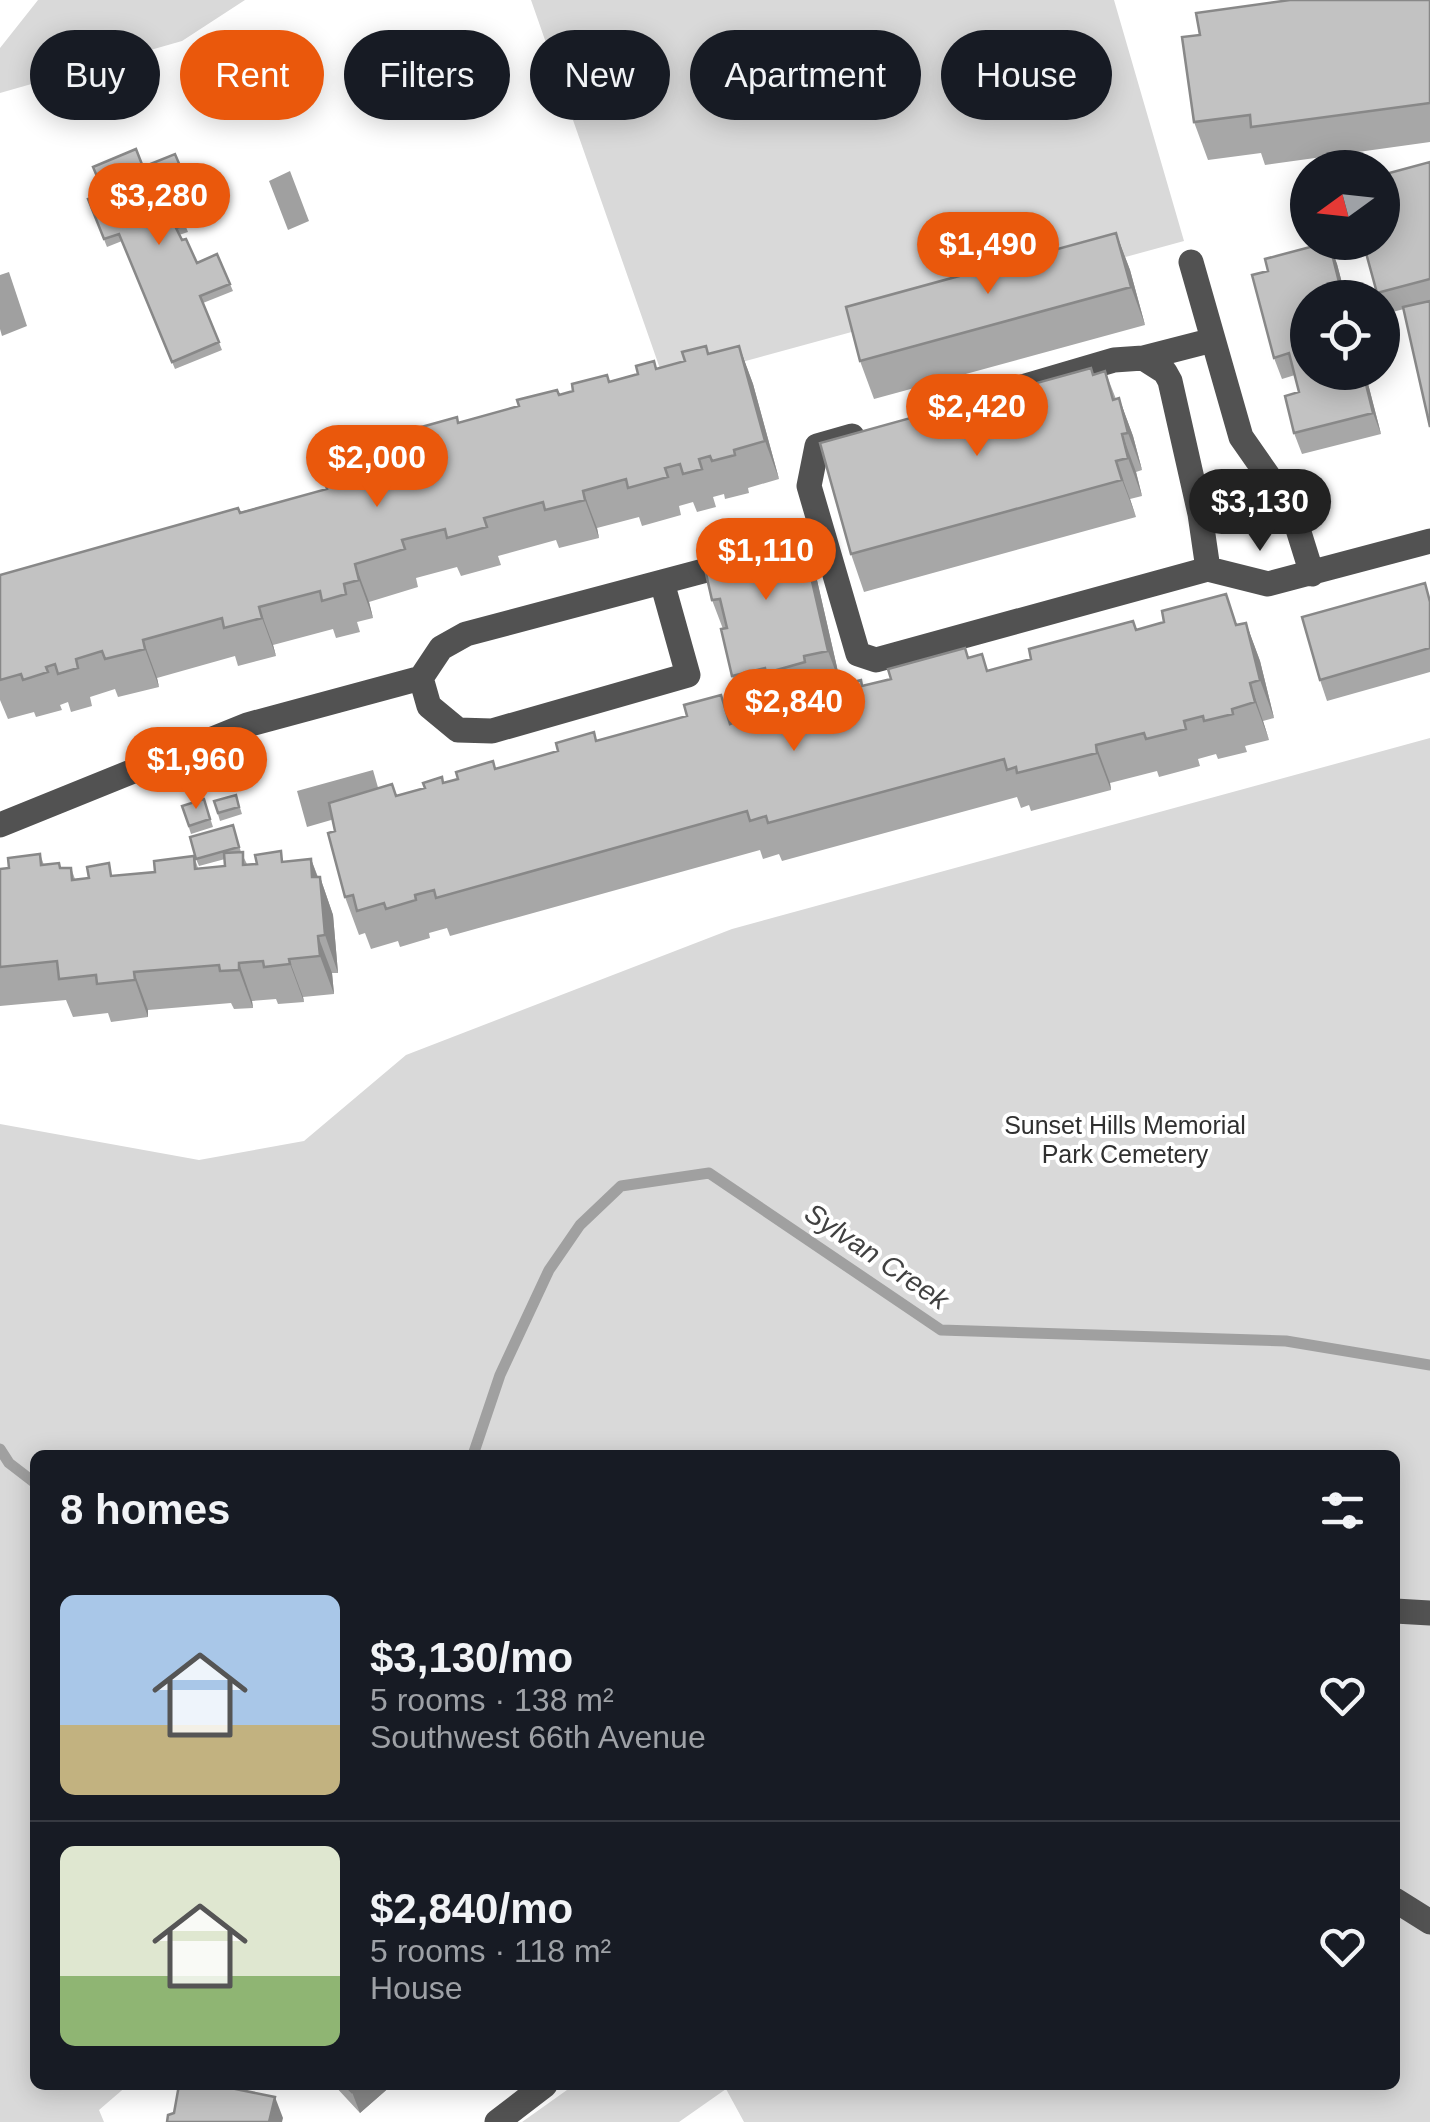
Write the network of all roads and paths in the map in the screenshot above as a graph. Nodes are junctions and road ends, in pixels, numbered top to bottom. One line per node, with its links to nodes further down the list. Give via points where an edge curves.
1 (1191, 262): 2 (street)
2 (1214, 340): 3 (street); 9 (street, via 1241,438 1292,510)
3 (1143, 358): 4 (street, via 1114,360); 8 (street, via 1170,382)
4 (928, 414)
5 (873, 430): 8 (street, via 817,446 808,486 815,541 858,654 876,660)
6 (1430, 541): 9 (street)
7 (752, 558): 10 (street)
8 (1208, 569): 9 (street, via 1268,584)
9 (1312, 574)
10 (662, 582): 11 (street, via 466,634 440,648); 11 (street, via 688,675 492,731 458,730 429,706)
11 (421, 678): 12 (street, via 247,724)
12 (1, 823)
13 (1400, 1611): 14 (street)
14 (1430, 1613)
15 (1400, 1903): 16 (street)
16 (1430, 1922)
17 (539, 2090): 18 (street)
18 (497, 2122)

